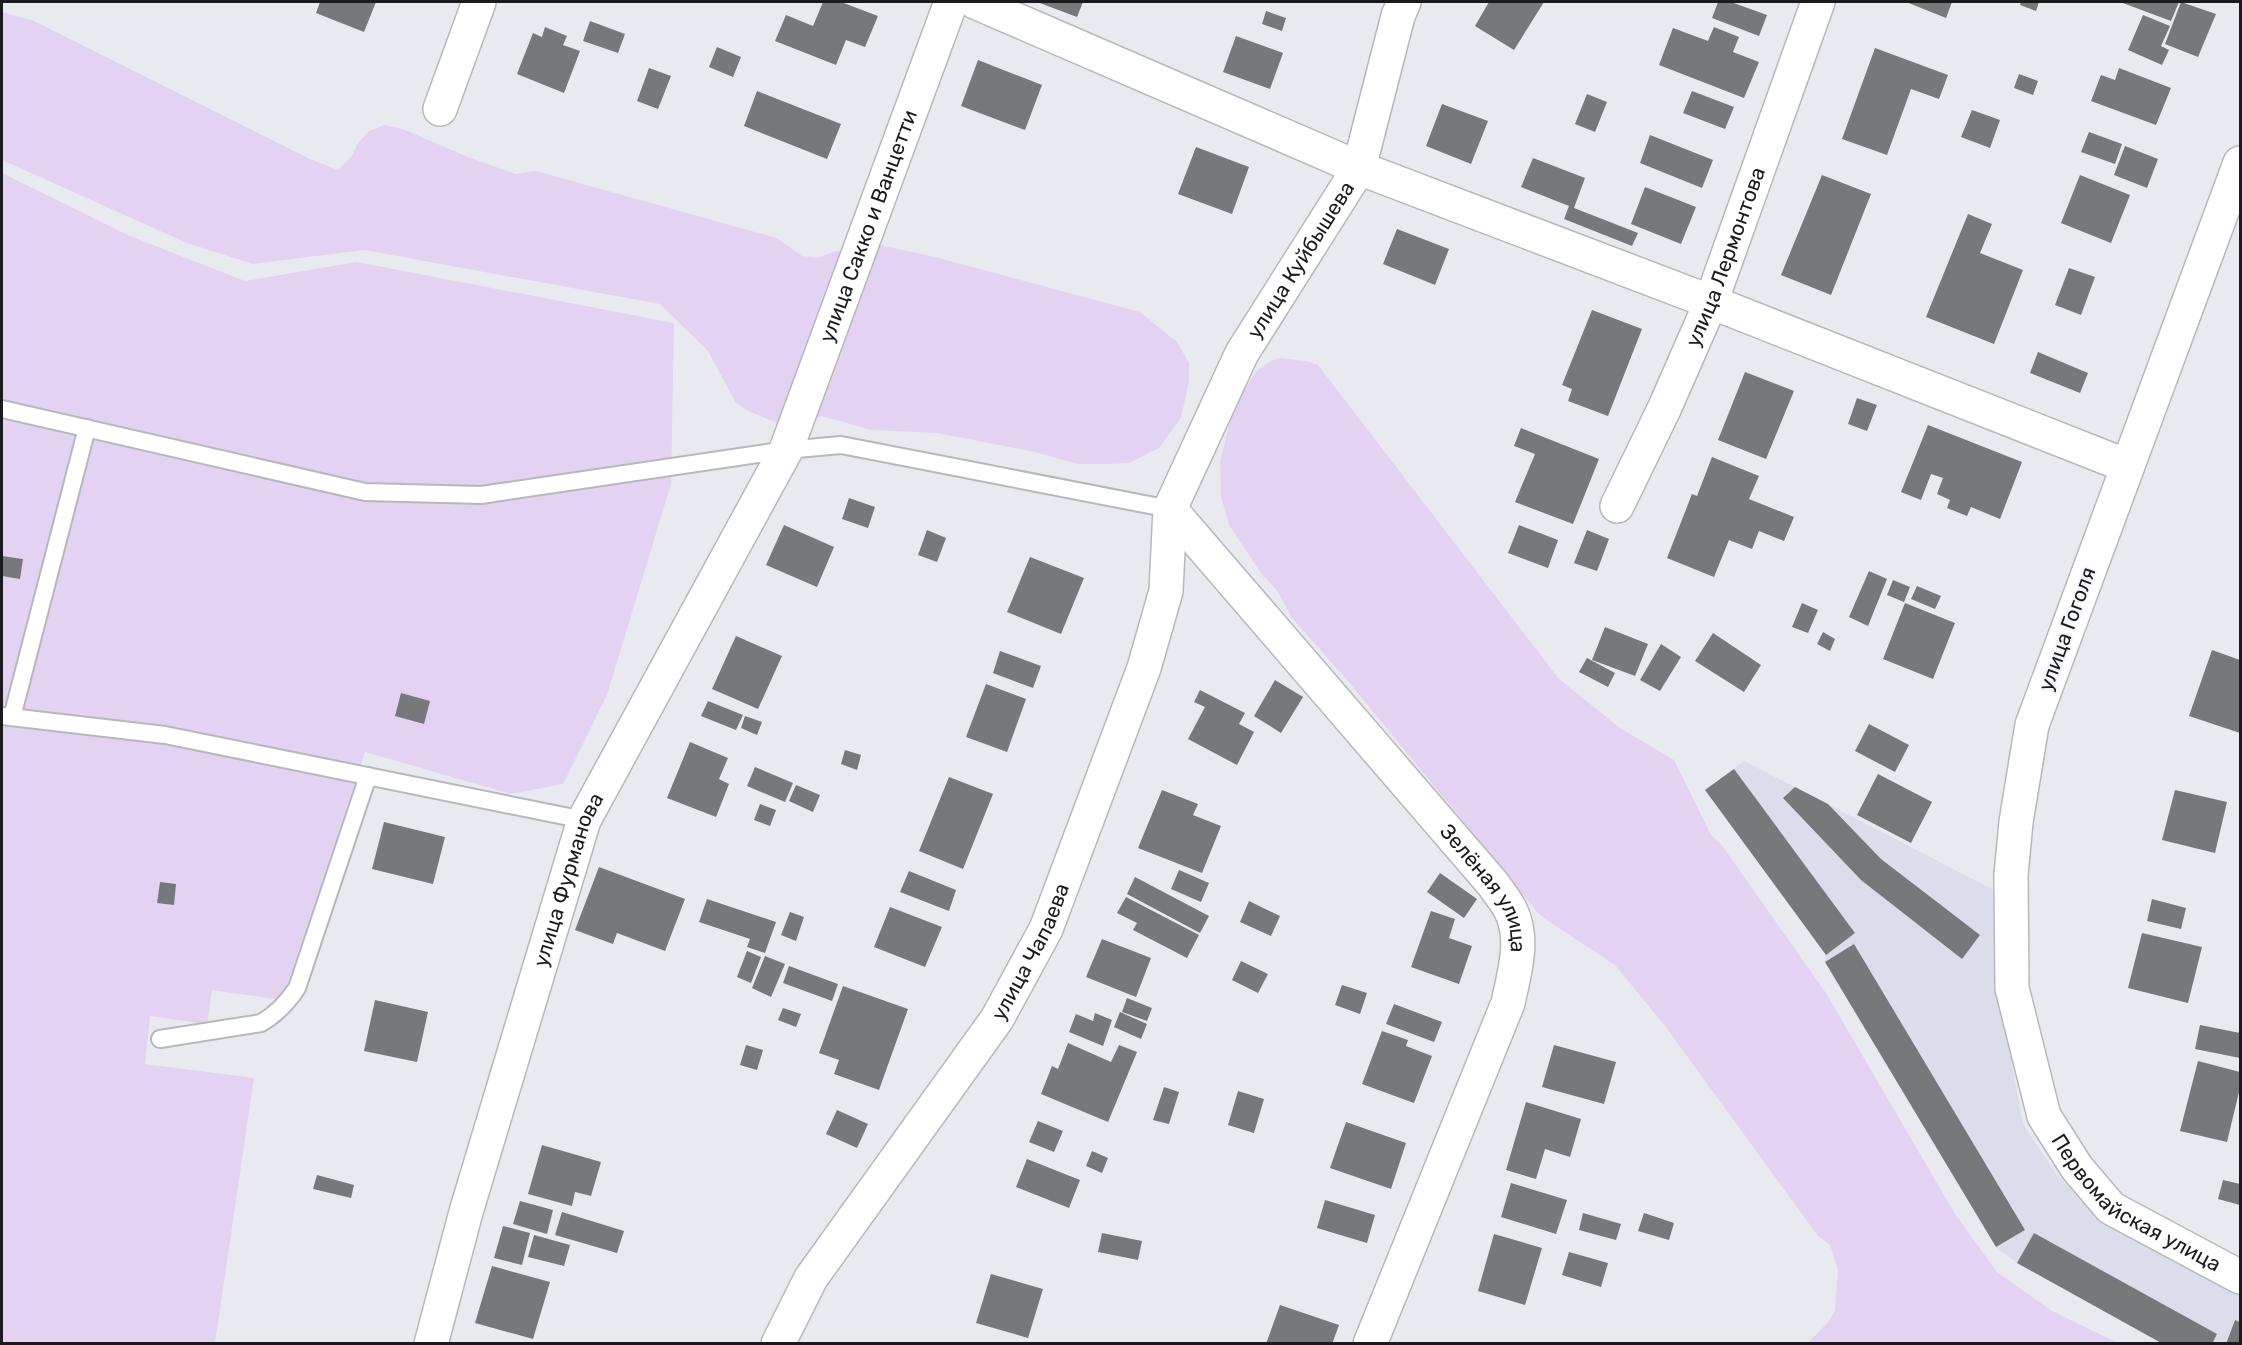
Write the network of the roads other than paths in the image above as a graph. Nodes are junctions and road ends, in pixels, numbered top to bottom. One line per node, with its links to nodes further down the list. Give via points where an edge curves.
1 (479, 2): 6 (street)
2 (951, 2): 12 (street, улица Сакко и Ванцетти)
3 (975, 2): 8 (street)
4 (1404, 2): 8 (street, улица Куйбышева)
5 (1818, 2): 9 (street, улица Лермонтова)
6 (440, 109)
7 (2241, 163): 13 (street, улица Гоголя)
8 (1359, 168): 9 (street); 15 (street, улица Куйбышева, via 1242,353)
9 (1711, 302): 13 (street); 14 (street, улица Лермонтова)
10 (2, 409): 11 (lane)
11 (87, 428): 12 (lane, via 365,492 481,495); 16 (lane)
12 (786, 450): 15 (lane, via 841,445); 18 (street, улица Фурманова)
13 (2127, 466): 20 (street, улица Гоголя, via 2032,725 2016,822 2011,875 2012,988)
14 (1617, 506)
15 (1170, 509): 23 (street, улица Чапаева, via 1166,591 1147,657 1046,929 997,1019 811,1278); 24 (street, Зелёная улица, via 1493,884 1511,911 1518,934 1508,1003)
16 (7, 717): 17 (lane, via 165,735)
17 (368, 776): 18 (lane); 19 (lane, via 297,988 288,1002 261,1023)
18 (584, 820): 22 (street, улица Фурманова, via 466,1212)
19 (160, 1039)
20 (2044, 1116): 21 (street, Первомайская улица, via 2077,1168 2111,1208)
21 (2241, 1277)
22 (431, 1344)
23 (778, 1344)
24 (1370, 1344)

